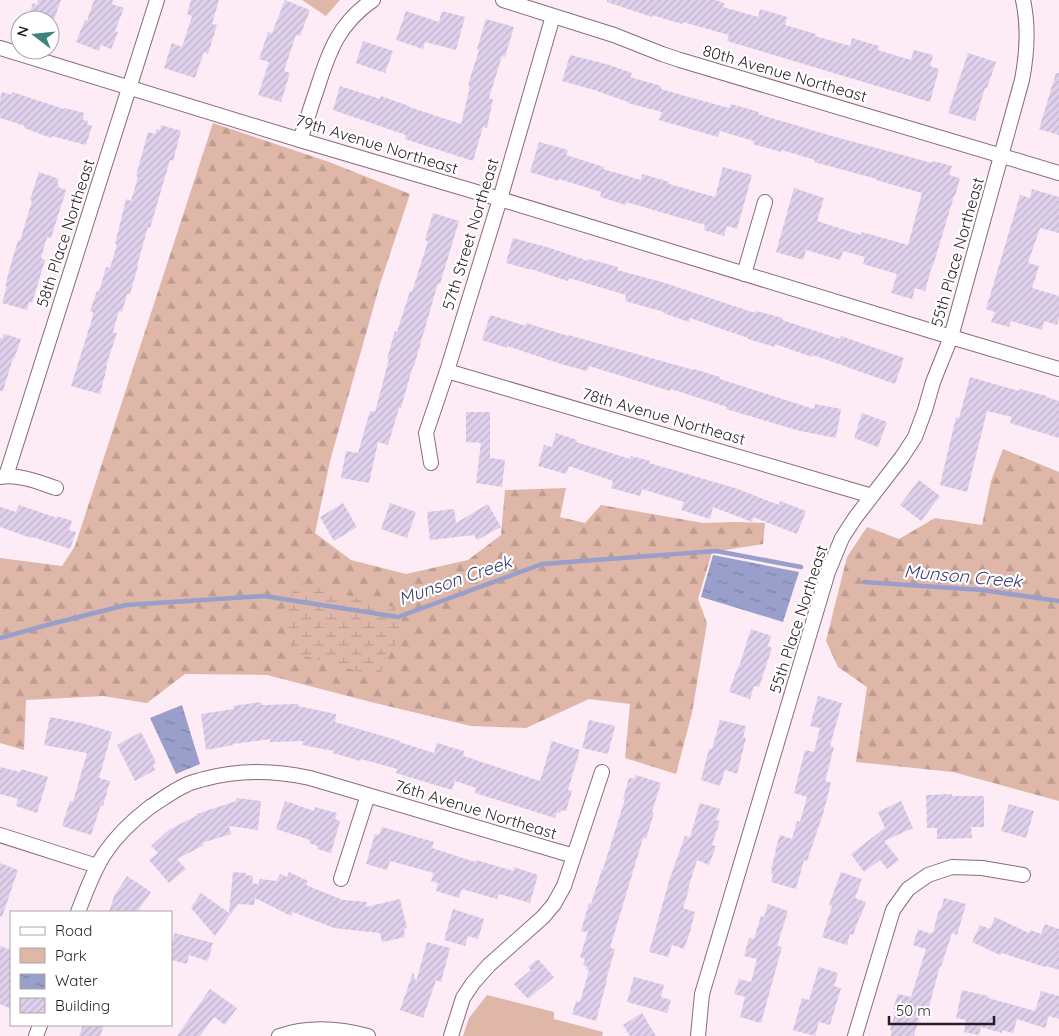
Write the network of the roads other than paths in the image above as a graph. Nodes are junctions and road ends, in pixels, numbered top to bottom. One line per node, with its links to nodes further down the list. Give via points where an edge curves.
1 (157, 0): 7 (street, 58th Place Northeast)
2 (373, 0): 8 (street, via 343,28 334,42)
3 (503, 0): 5 (street, 80th Avenue Northeast)
4 (1023, 0): 9 (street, 55th Place Northeast, via 1026,63)
5 (553, 16): 9 (street, 80th Avenue Northeast, via 680,60); 11 (street, 57th Street Northeast)
6 (0, 48): 7 (street, 79th Avenue Northeast)
7 (130, 87): 8 (street, 79th Avenue Northeast); 18 (street, 58th Place Northeast)
8 (300, 140): 11 (street, 79th Avenue Northeast)
9 (1002, 155): 10 (street, 80th Avenue Northeast); 14 (street, 55th Place Northeast)
10 (1059, 173)
11 (500, 199): 13 (street, 79th Avenue Northeast); 16 (street, 57th Street Northeast)
12 (765, 202): 13 (street)
13 (744, 274): 14 (street, 79th Avenue Northeast)
14 (951, 337): 15 (street, 79th Avenue Northeast); 20 (street, 55th Place Northeast, via 915,437)
15 (1059, 369)
16 (447, 370): 17 (street, 57th Street Northeast, via 426,433); 20 (street, 78th Avenue Northeast)
17 (431, 463)
18 (3, 477): 19 (street, via 31,479)
19 (56, 488)
20 (872, 496): 32 (street, 55th Place Northeast, via 842,538 828,572 702,994)
21 (602, 772): 24 (street)
22 (368, 795): 24 (street, 76th Avenue Northeast); 25 (street, 76th Avenue Northeast, via 289,773 261,771 216,776 185,785 135,818); 27 (street)
23 (0, 835): 25 (street)
24 (574, 856): 31 (street, via 564,886 549,911 473,983 464,998)
25 (97, 866): 28 (street)
26 (1023, 875): 33 (street, via 952,867 928,875 908,889 893,910)
27 (341, 880)
28 (78, 911)
29 (280, 1036): 30 (street, via 308,1029 335,1029)
30 (368, 1036)
31 (451, 1036)
32 (698, 1036)
33 (855, 1036)

